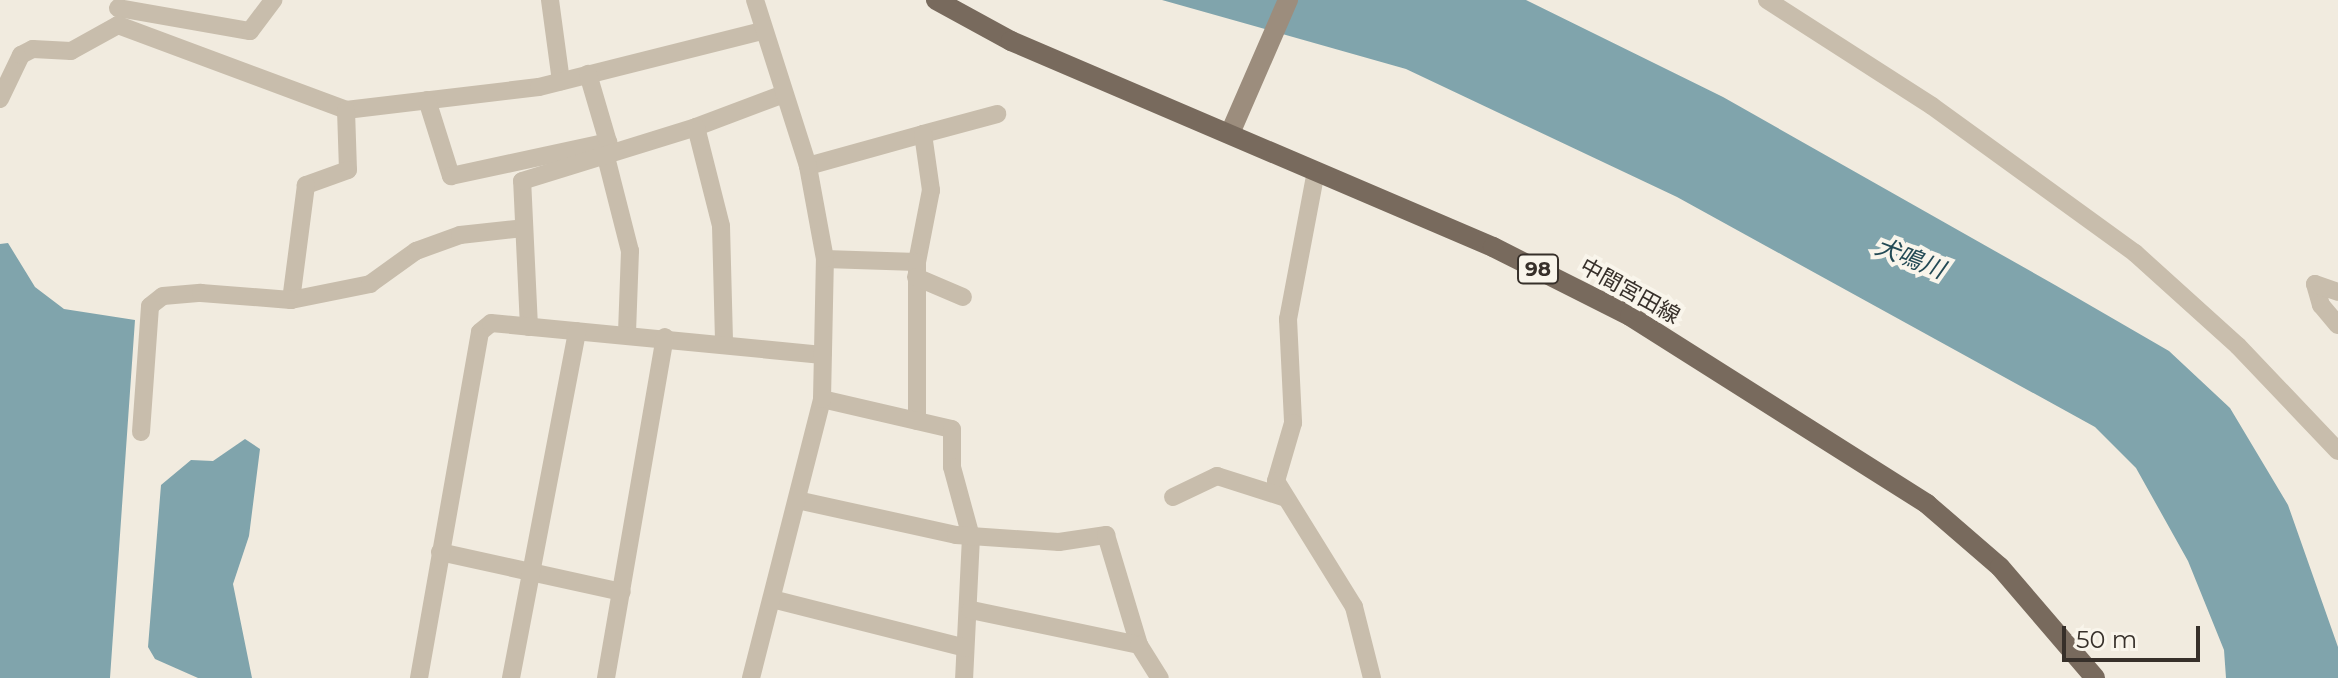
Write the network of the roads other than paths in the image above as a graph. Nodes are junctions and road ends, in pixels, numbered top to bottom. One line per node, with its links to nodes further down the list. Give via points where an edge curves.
1 (273, 0): 7 (street, via 250,31)
2 (550, 0): 10 (street)
3 (755, 0): 8 (street)
4 (936, 0): 17 (main road, 中間宮田線 / 98, via 1011,41)
5 (1288, 0): 17 (street)
6 (1767, 0): 38 (street, via 1932,106 2135,253 2238,346)
7 (118, 11): 12 (street, via 71,51 33,49 21,55); 14 (street)
8 (762, 31): 9 (street); 11 (street)
9 (588, 74): 10 (street); 13 (street, via 608,142 451,176)
10 (561, 81): 13 (street)
11 (781, 95): 16 (street); 20 (street)
12 (0, 99)
13 (427, 100): 14 (street)
14 (346, 110): 27 (street, via 348,170 306,185)
15 (997, 114): 18 (street)
16 (696, 127): 19 (street); 33 (street, via 721,226)
17 (1231, 131): 21 (main road, 中間宮田線 / 98)
18 (923, 134): 20 (street); 24 (street, via 931,190)
19 (606, 157): 22 (street, via 522,181); 31 (street, via 630,251)
20 (808, 166): 23 (street)
21 (1316, 171): 40 (street, via 1288,319 1293,423 1276,481); 57 (main road, 中間宮田線 / 98, via 1493,247 1630,316 1864,460 2000,567)
22 (524, 228): 27 (street, via 460,235 416,251 370,284); 29 (street)
23 (825, 259): 24 (street); 34 (street)
24 (916, 270): 26 (street); 36 (street)
25 (2338, 292): 28 (street, via 2315,284 2321,305)
26 (963, 297)
27 (291, 300): 37 (street, via 201,293 163,296 150,306)
28 (2338, 325)
29 (529, 327): 30 (street); 43 (street, via 491,323 480,332)
30 (577, 331): 31 (street); 44 (street)
31 (627, 334): 32 (street)
32 (665, 337): 33 (street); 45 (street)
33 (724, 344): 34 (street)
34 (822, 355): 35 (street)
35 (822, 399): 36 (street); 41 (street)
36 (917, 421): 42 (street, via 952,429 952,467)
37 (141, 432)
38 (2338, 451)
39 (1173, 497): 40 (street, via 1217,476)
40 (1283, 497): 56 (street, via 1354,607)
41 (797, 500): 42 (street); 46 (street)
42 (969, 533): 47 (street); 48 (street, via 1059,542 1106,535)
43 (440, 552): 44 (street); 50 (street)
44 (533, 573): 45 (street); 51 (street)
45 (622, 592): 52 (street)
46 (772, 599): 49 (street); 53 (street)
47 (971, 610): 48 (street); 49 (street)
48 (1139, 645): 55 (street)
49 (965, 648): 54 (street)
50 (419, 678)
51 (511, 678)
52 (606, 678)
53 (751, 678)
54 (964, 678)
55 (1160, 678)
56 (1372, 678)
57 (2095, 678)

